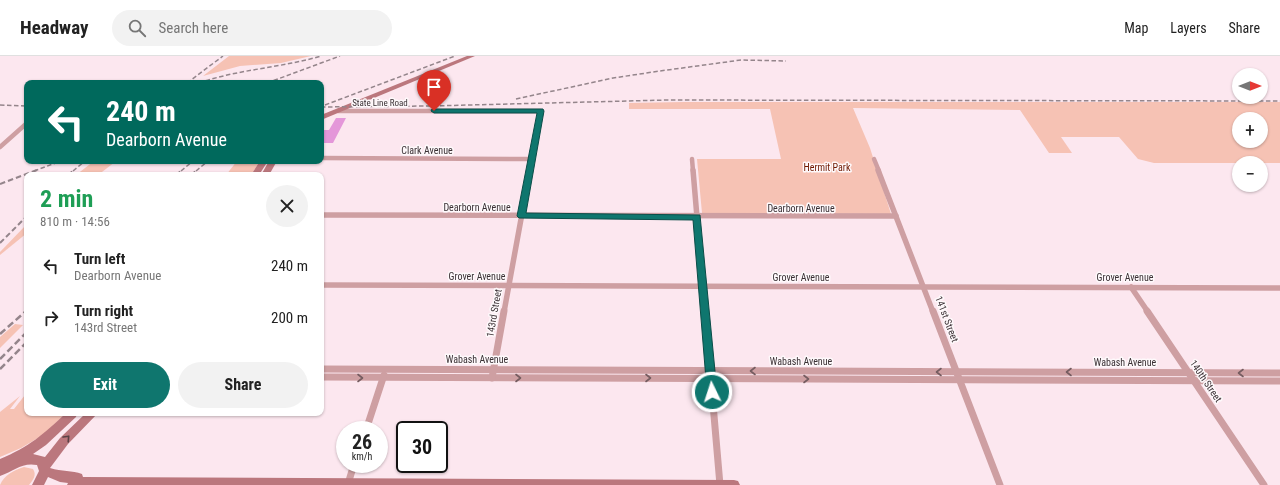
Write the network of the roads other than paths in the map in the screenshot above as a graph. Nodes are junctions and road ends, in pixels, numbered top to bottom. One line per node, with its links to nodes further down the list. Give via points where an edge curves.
1 (472, 56): 2 (street)
2 (338, 111): 3 (street, State Line Road); 4 (street)
3 (541, 111): 8 (street, 143rd Street)
4 (324, 117)
5 (24, 126): 6 (street)
6 (0, 147)
7 (324, 158): 8 (street, Clark Avenue)
8 (532, 159): 14 (street, 143rd Street)
9 (692, 159): 16 (street)
10 (874, 159): 15 (street, 141st Street)
11 (269, 164): 12 (street)
12 (259, 172)
13 (324, 215): 14 (street, Dearborn Avenue)
14 (522, 216): 16 (street, Dearborn Avenue); 18 (street, 143rd Street)
15 (896, 216): 16 (street, Dearborn Avenue); 20 (street, 141st Street)
16 (697, 217): 19 (street)
17 (324, 285): 18 (street, Grover Avenue)
18 (509, 286): 19 (street, Grover Avenue); 25 (street, 143rd Street)
19 (703, 286): 20 (street, Grover Avenue); 26 (street)
20 (924, 287): 21 (street, Grover Avenue); 27 (street, 141st Street)
21 (1131, 287): 22 (street, Grover Avenue); 28 (street, 140th Street)
22 (1280, 288)
23 (324, 369): 24 (street, Wabash Avenue)
24 (386, 369): 25 (street, Wabash Avenue); 31 (street)
25 (493, 369): 26 (street, Wabash Avenue); 32 (street, 143rd Street)
26 (710, 371): 27 (street, Wabash Avenue, one-way to 26); 33 (street)
27 (957, 372): 28 (street, Wabash Avenue, one-way to 27); 34 (street, 141st Street)
28 (1188, 373): 29 (street, Wabash Avenue, one-way to 28); 35 (street, 140th Street)
29 (1280, 373)
30 (324, 378): 31 (street, Wabash Avenue, one-way to 31)
31 (383, 378): 32 (street, Wabash Avenue); 40 (street)
32 (492, 378): 33 (street, Wabash Avenue, one-way to 33)
33 (711, 379): 34 (street, Wabash Avenue, one-way to 34); 50 (street)
34 (960, 380): 35 (street, Wabash Avenue); 52 (street, 141st Street)
35 (1194, 380): 36 (street, Wabash Avenue); 53 (street, 140th Street)
36 (1280, 381)
37 (71, 416): 41 (street, via 53,438)
38 (71, 416): 42 (street, via 42,442)
39 (90, 416): 43 (street, one-way to 39, via 64,441)
40 (369, 421)
41 (24, 460): 42 (street); 43 (street, via 37,459 42,461)
42 (2, 467)
43 (45, 468): 45 (street, via 60,477 78,478); 48 (street)
44 (351, 473): 47 (street)
45 (75, 483): 46 (street)
46 (274, 484): 47 (street)
47 (348, 484): 49 (street)
48 (38, 485)
49 (505, 485): 50 (street)
50 (720, 485): 51 (street)
51 (734, 485)
52 (1000, 485)
53 (1264, 485)

